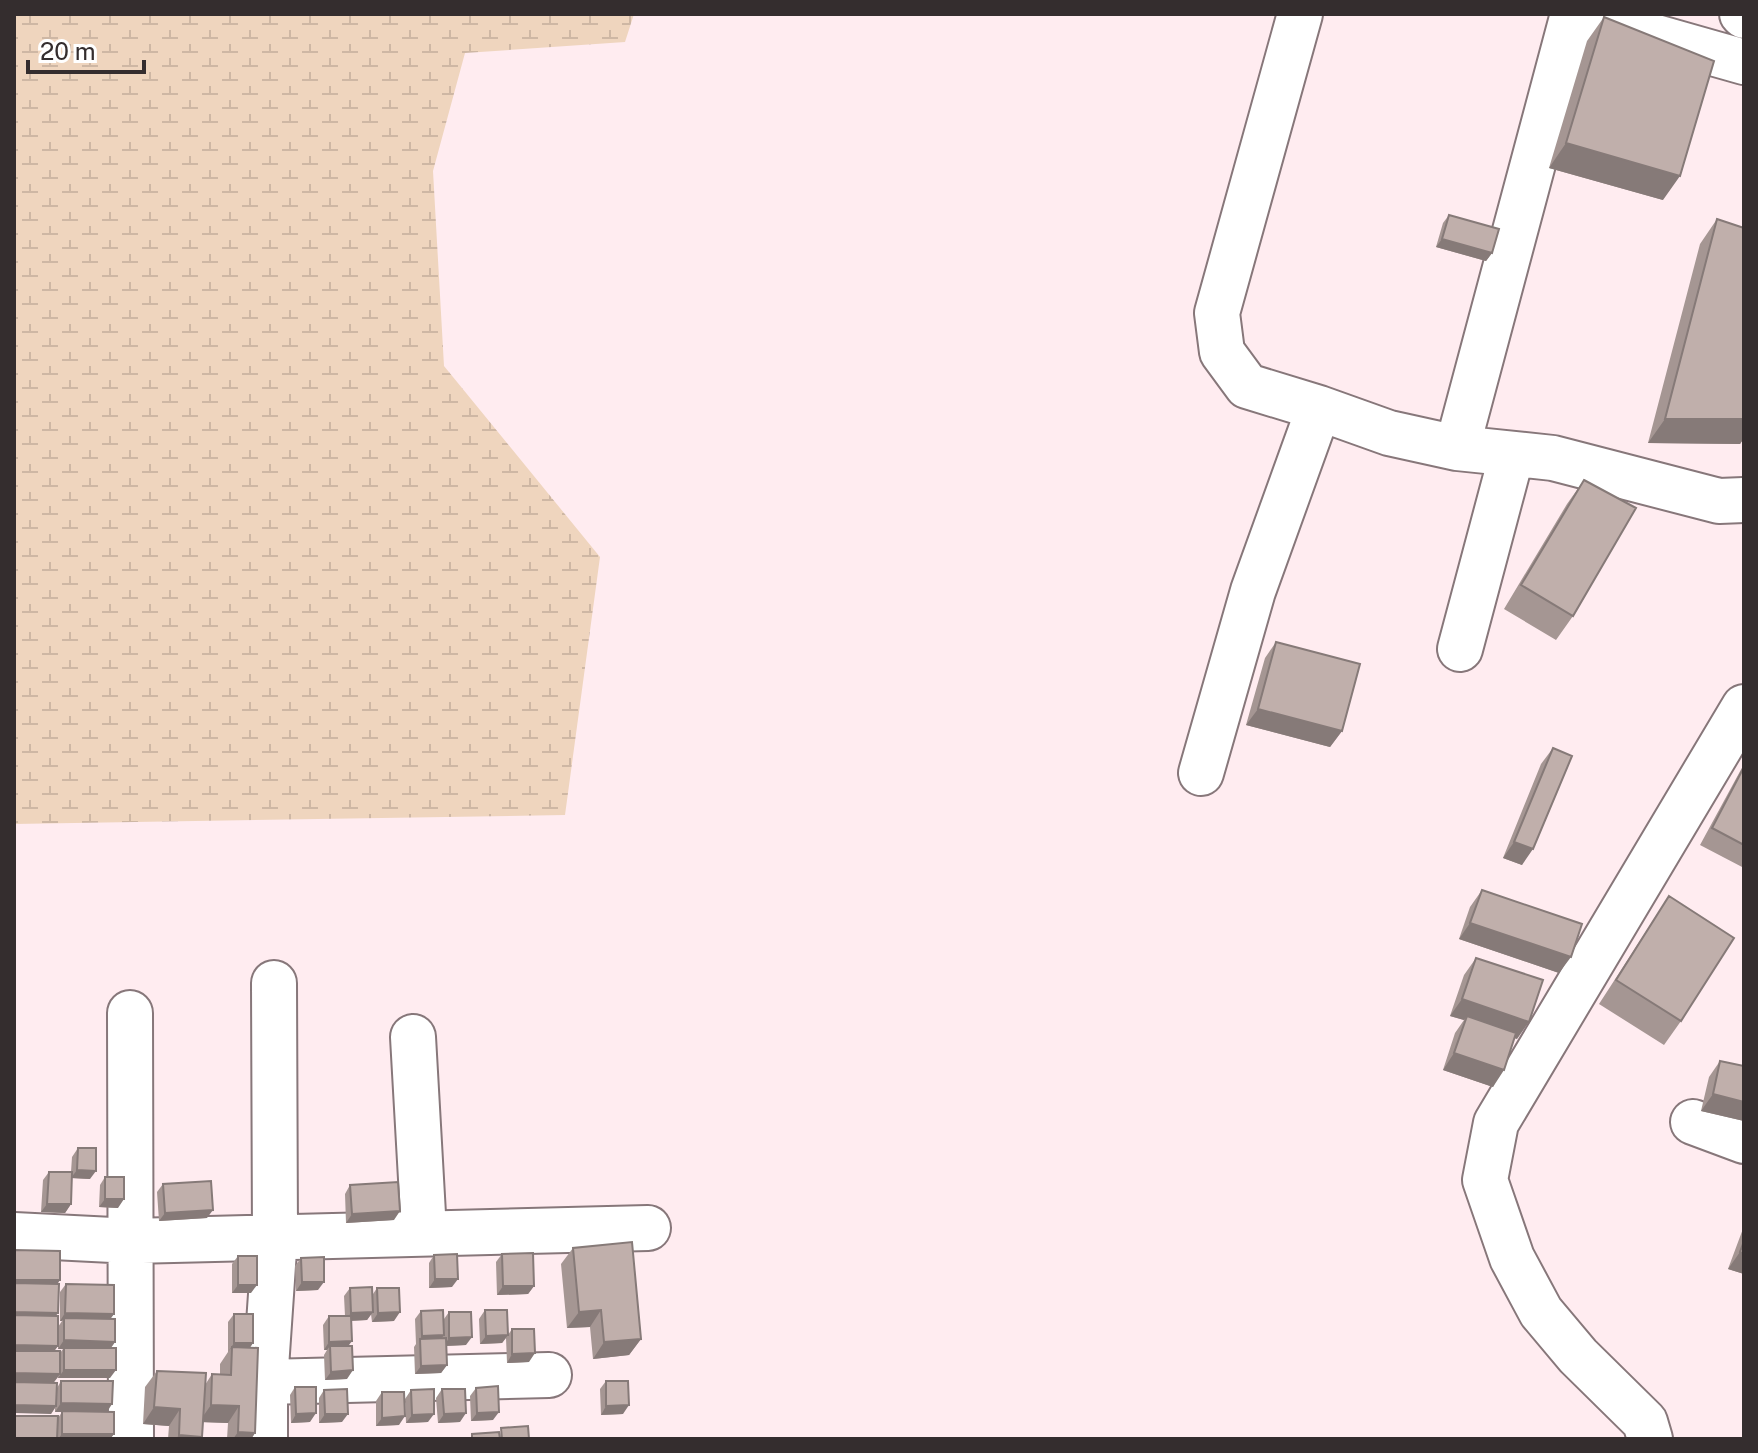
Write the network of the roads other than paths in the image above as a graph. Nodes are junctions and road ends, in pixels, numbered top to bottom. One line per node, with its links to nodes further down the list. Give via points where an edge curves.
1 (1300, 14): 4 (street, via 1217,313 1222,352 1247,386)
2 (1573, 14): 3 (street); 5 (street)
3 (1744, 62)
4 (1319, 408): 5 (street, via 1389,433); 10 (street, via 1253,591)
5 (1457, 448): 6 (street)
6 (1512, 454): 7 (street, via 1553,458 1719,501); 8 (street)
7 (1744, 500)
8 (1460, 649)
9 (1744, 707): 25 (street, via 1496,1123 1485,1180 1512,1258 1541,1312 1645,1422)
10 (1201, 773)
11 (274, 983): 19 (street)
12 (130, 1013): 20 (street)
13 (413, 1037): 17 (street)
14 (1693, 1122): 15 (street)
15 (1744, 1141)
16 (648, 1228): 17 (street)
17 (424, 1232): 19 (street)
18 (14, 1235): 20 (street)
19 (275, 1236): 20 (street); 22 (street)
20 (132, 1241): 23 (street)
21 (549, 1375): 22 (street)
22 (265, 1382): 24 (street)
23 (131, 1439)
24 (265, 1439)
25 (1650, 1439)

